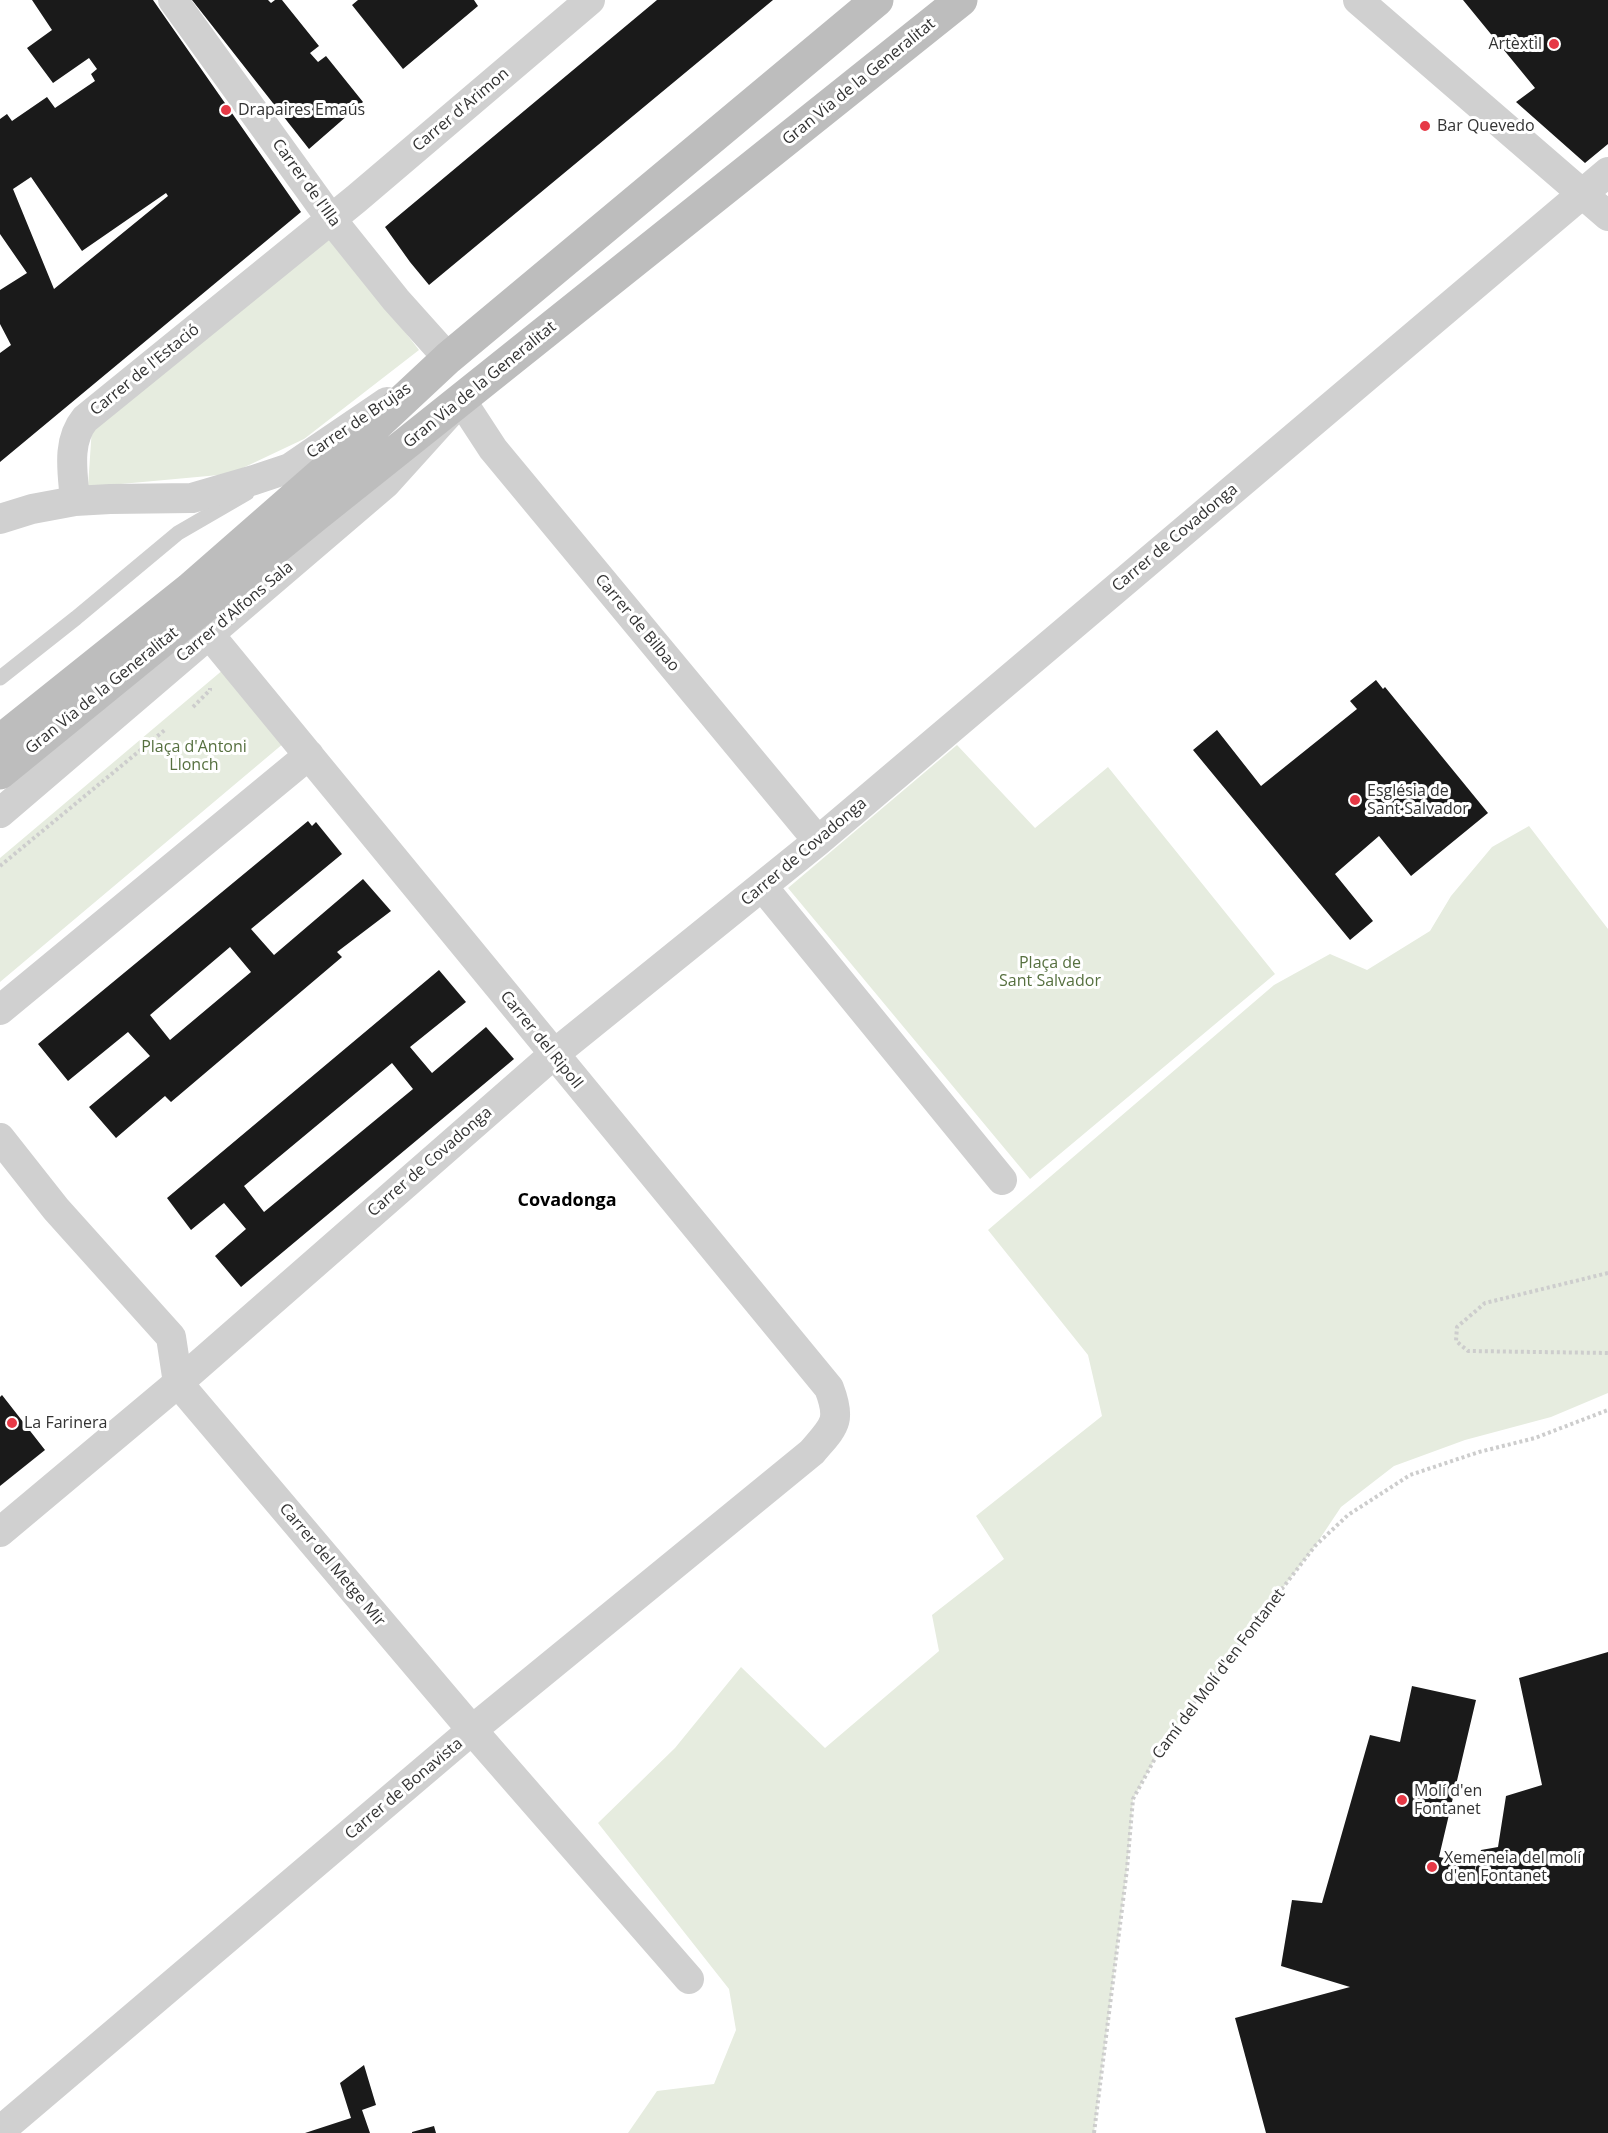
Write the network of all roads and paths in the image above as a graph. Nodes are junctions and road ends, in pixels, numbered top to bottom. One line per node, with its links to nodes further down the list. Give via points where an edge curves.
1 (173, 0): 9 (street, Carrer de l'Illa)
2 (590, 0): 9 (street, Carrer d'Arimon)
3 (877, 0): 10 (street, Gran Via de la Generalitat)
4 (962, 0): 11 (street, Gran Via de la Generalitat)
5 (1358, 0): 7 (street)
6 (1608, 172): 7 (street, Carrer de Covadonga)
7 (1582, 193): 8 (street); 24 (street, Carrer de Covadonga)
8 (1608, 216)
9 (332, 219): 10 (street, Carrer de l'Illa, via 396,300); 13 (street, Carrer de l'Estació, via 85,419 74,442)
10 (438, 366): 12 (street, Carrer de Brujas); 20 (street, Gran Via de la Generalitat, via 358,442 190,588)
11 (461, 400): 15 (street, Carrer d'Alfons Sala, via 387,483); 22 (street, Gran Via de la Generalitat); 24 (street, Carrer de Bilbao, via 493,449)
12 (290, 468): 13 (street, Carrer de Brujas, via 192,498); 16 (lane, Carrer de Brujas, via 178,533)
13 (75, 501): 14 (street)
14 (0, 519)
15 (209, 634): 21 (street, Carrer del Ripoll); 23 (street, Carrer d'Alfons Sala)
16 (0, 678)
17 (210, 690): 18 (path)
18 (193, 707)
19 (166, 729): 25 (path)
20 (0, 741)
21 (309, 755): 27 (street); 28 (street, Carrer del Ripoll)
22 (0, 773)
23 (0, 813)
24 (818, 841): 26 (street, Carrer de Covadonga)
25 (0, 866)
26 (762, 886): 28 (street, Carrer de Covadonga); 30 (street)
27 (0, 1010)
28 (553, 1055): 33 (street, Carrer de Covadonga); 35 (street, Carrer del Ripoll, via 829,1388 837,1408 832,1428)
29 (0, 1138): 33 (street, via 56,1209 171,1337)
30 (1002, 1180)
31 (1608, 1274): 32 (path, via 1485,1304 1457,1328 1456,1341 1468,1351)
32 (1608, 1353)
33 (178, 1383): 36 (street, Carrer de Covadonga); 37 (street, Carrer del Metge Mir)
34 (1608, 1410): 40 (path, Camí del Molí d'en Fontanet, via 1535,1438 1410,1475 1348,1515 1315,1546 1164,1742 1133,1799)
35 (812, 1452): 37 (street, Carrer de Bonavista)
36 (0, 1532)
37 (472, 1730): 38 (street, Carrer del Metge Mir); 39 (street, Carrer de Bonavista)
38 (689, 1979)
39 (7, 2121)
40 (1094, 2133)

